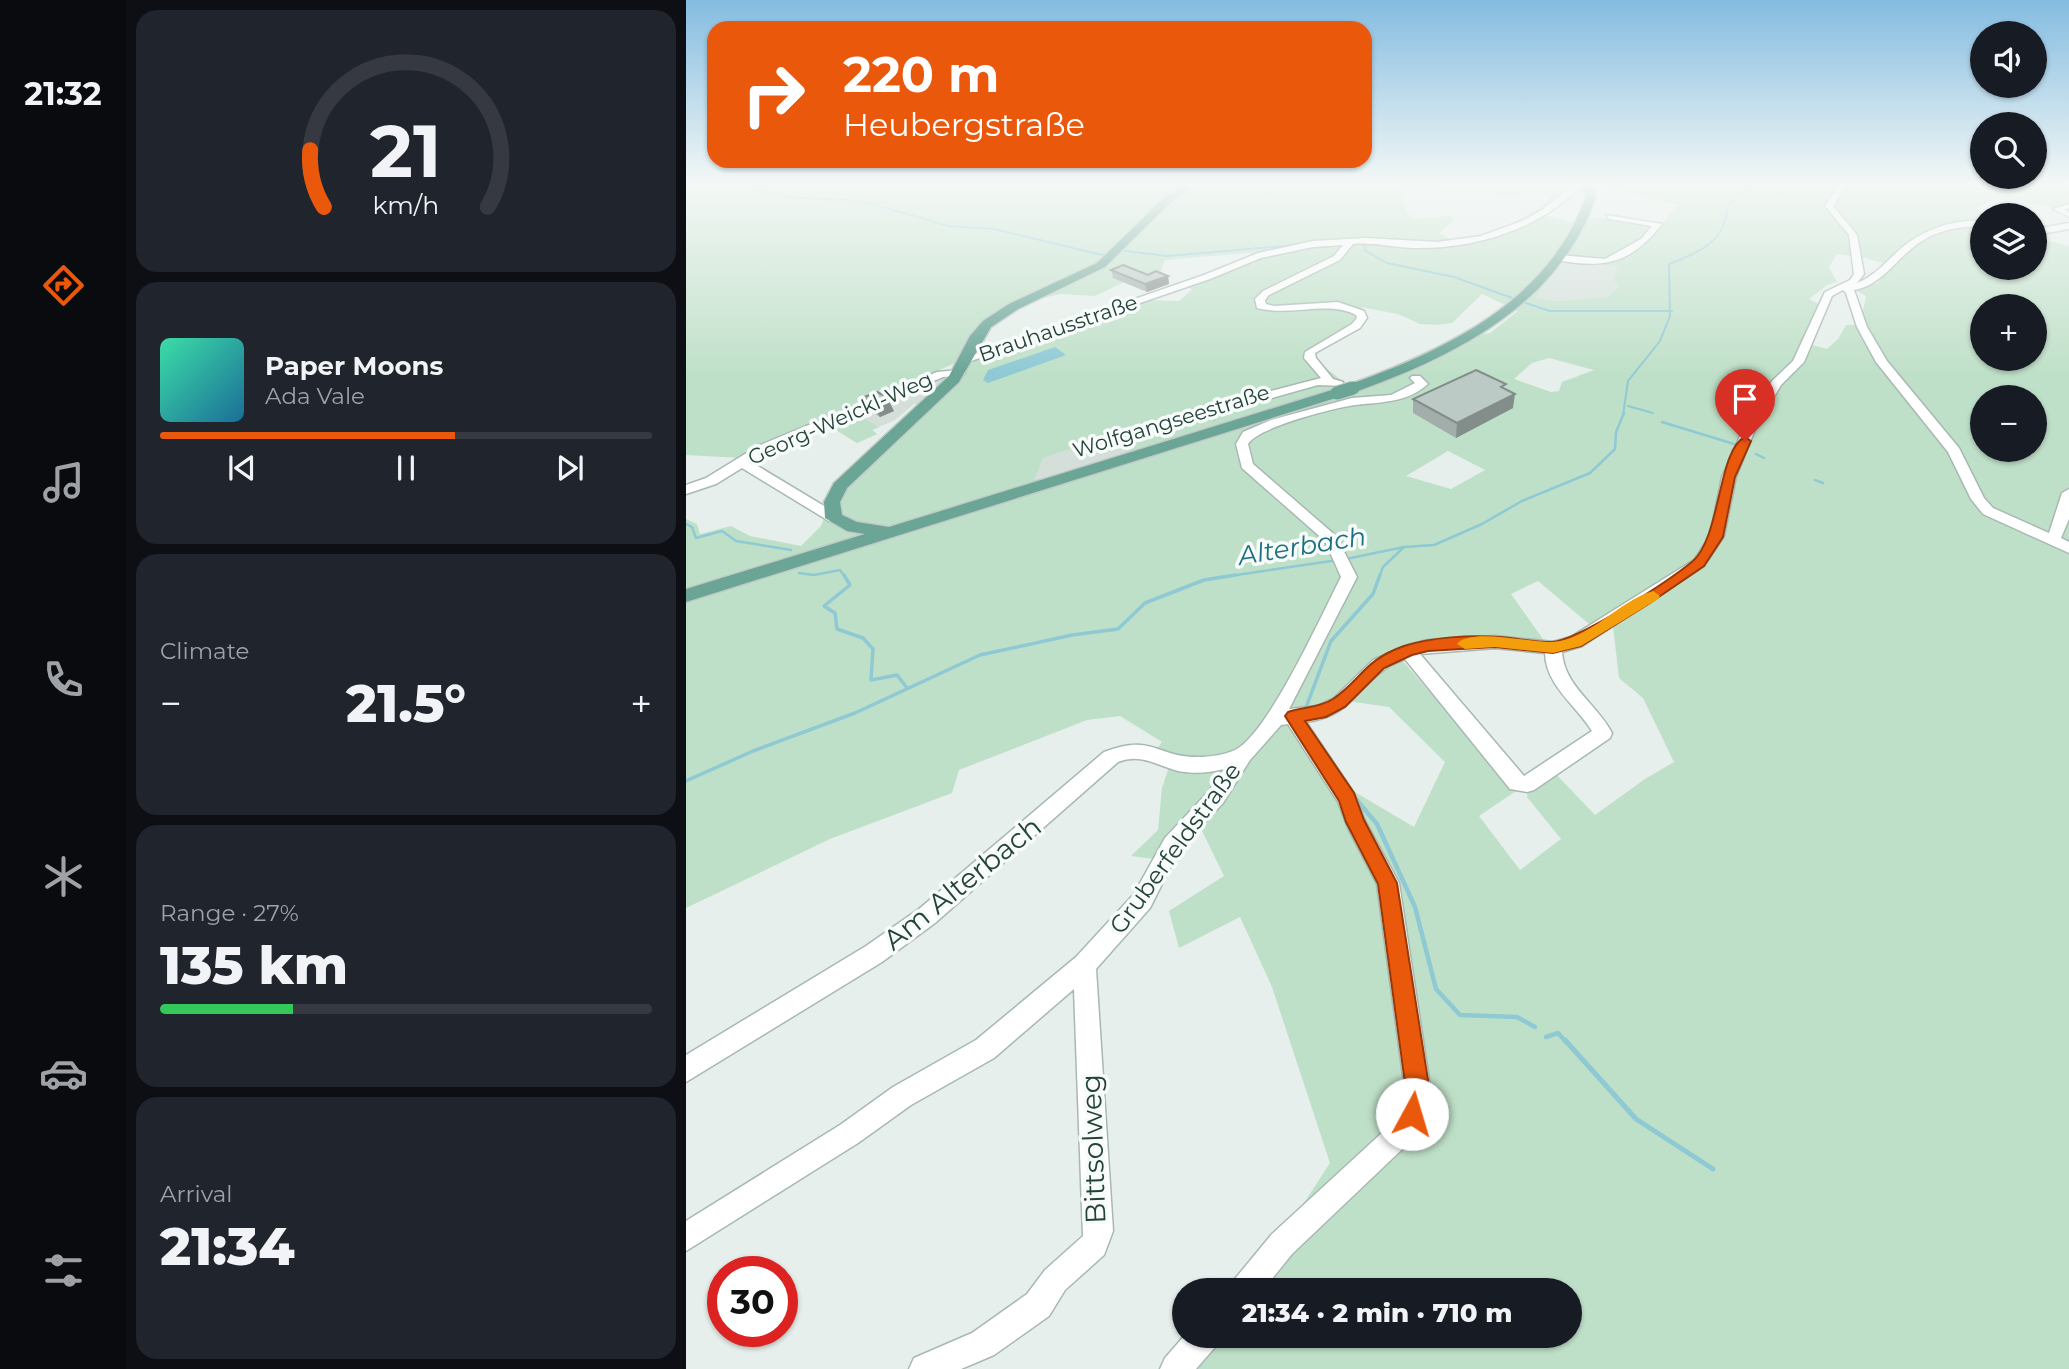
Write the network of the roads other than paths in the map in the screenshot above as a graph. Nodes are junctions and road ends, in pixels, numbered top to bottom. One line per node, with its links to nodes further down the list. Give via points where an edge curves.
1 (1121, 247): 10 (main road, via 1100,266 987,323)
2 (1300, 247): 10 (street, Brauhausstraße, via 1258,256)
3 (1346, 247): 12 (street, via 1337,258 1260,299 1261,306 1273,311 1328,305 1347,306 1360,313 1356,326 1310,352)
4 (1565, 247): 8 (main road)
5 (1634, 247): 8 (street, via 1607,262)
6 (1856, 247): 9 (street, via 1859,274)
7 (1908, 247): 9 (street, via 1868,283)
8 (1559, 258): 11 (main road, via 1533,291 1498,319)
9 (1844, 286): 22 (street, via 1851,292 1862,327 1882,362 1954,451 1978,499 1988,511); 26 (street, via 1828,294 1798,362 1776,383 1750,427 1728,477 1717,536 1699,563 1576,642)
10 (963, 366): 17 (street, Georg-Weickl-Weg); 20 (main road, via 840,486 832,502)
11 (1417, 370): 13 (main road, Wolfgangseestraße, via 1382,378); 13 (street, Gruberfeldstraße, via 1422,384 1399,396 1381,401)
12 (1333, 387): 13 (main road, Wolfgangseestraße, bridge); 14 (street, via 1222,408); 15 (main road, Wolfgangseestraße)
13 (1358, 394): 28 (street, Gruberfeldstraße, via 1247,435 1242,444 1247,465 1331,539 1349,577)
14 (1210, 416): 15 (main road); 16 (main road)
15 (1240, 423): 16 (main road, Wolfgangseestraße)
16 (1199, 436): 21 (main road, Wolfgangseestraße)
17 (740, 461): 18 (street, Georg-Weickl-Weg); 20 (street)
18 (686, 490)
19 (2069, 493): 22 (street, via 2058,533)
20 (834, 518): 21 (main road, via 853,527); 24 (main road, via 825,537)
21 (893, 531): 24 (main road, Wolfgangseestraße)
22 (2050, 540): 23 (street)
23 (2069, 548)
24 (799, 560): 25 (main road, Wolfgangseestraße)
25 (686, 596)
26 (1553, 648): 27 (street, via 1495,642); 27 (street, via 1556,670 1603,733 1527,784 1517,783)
27 (1408, 651): 28 (street, via 1378,664 1340,703 1320,713)
28 (1285, 717): 29 (street, Gruberfeldstraße); 33 (street, via 1347,799 1388,883 1419,1099 1406,1128 1282,1244)
29 (1242, 755): 30 (street, Gruberfeldstraße, via 1216,797 1172,844 1142,901); 31 (street, Am Alterbach, via 1194,765 1164,761 1144,748 1111,757 928,916)
30 (1084, 965): 32 (street, Gruberfeldstraße, via 985,1049 902,1096); 35 (street, Bittsolweg, via 1099,1231 1094,1245 1055,1280 1038,1305 983,1344)
31 (686, 1069)
32 (686, 1237)
33 (1254, 1278)
34 (1194, 1348): 36 (street)
35 (925, 1369)
36 (1176, 1369)

